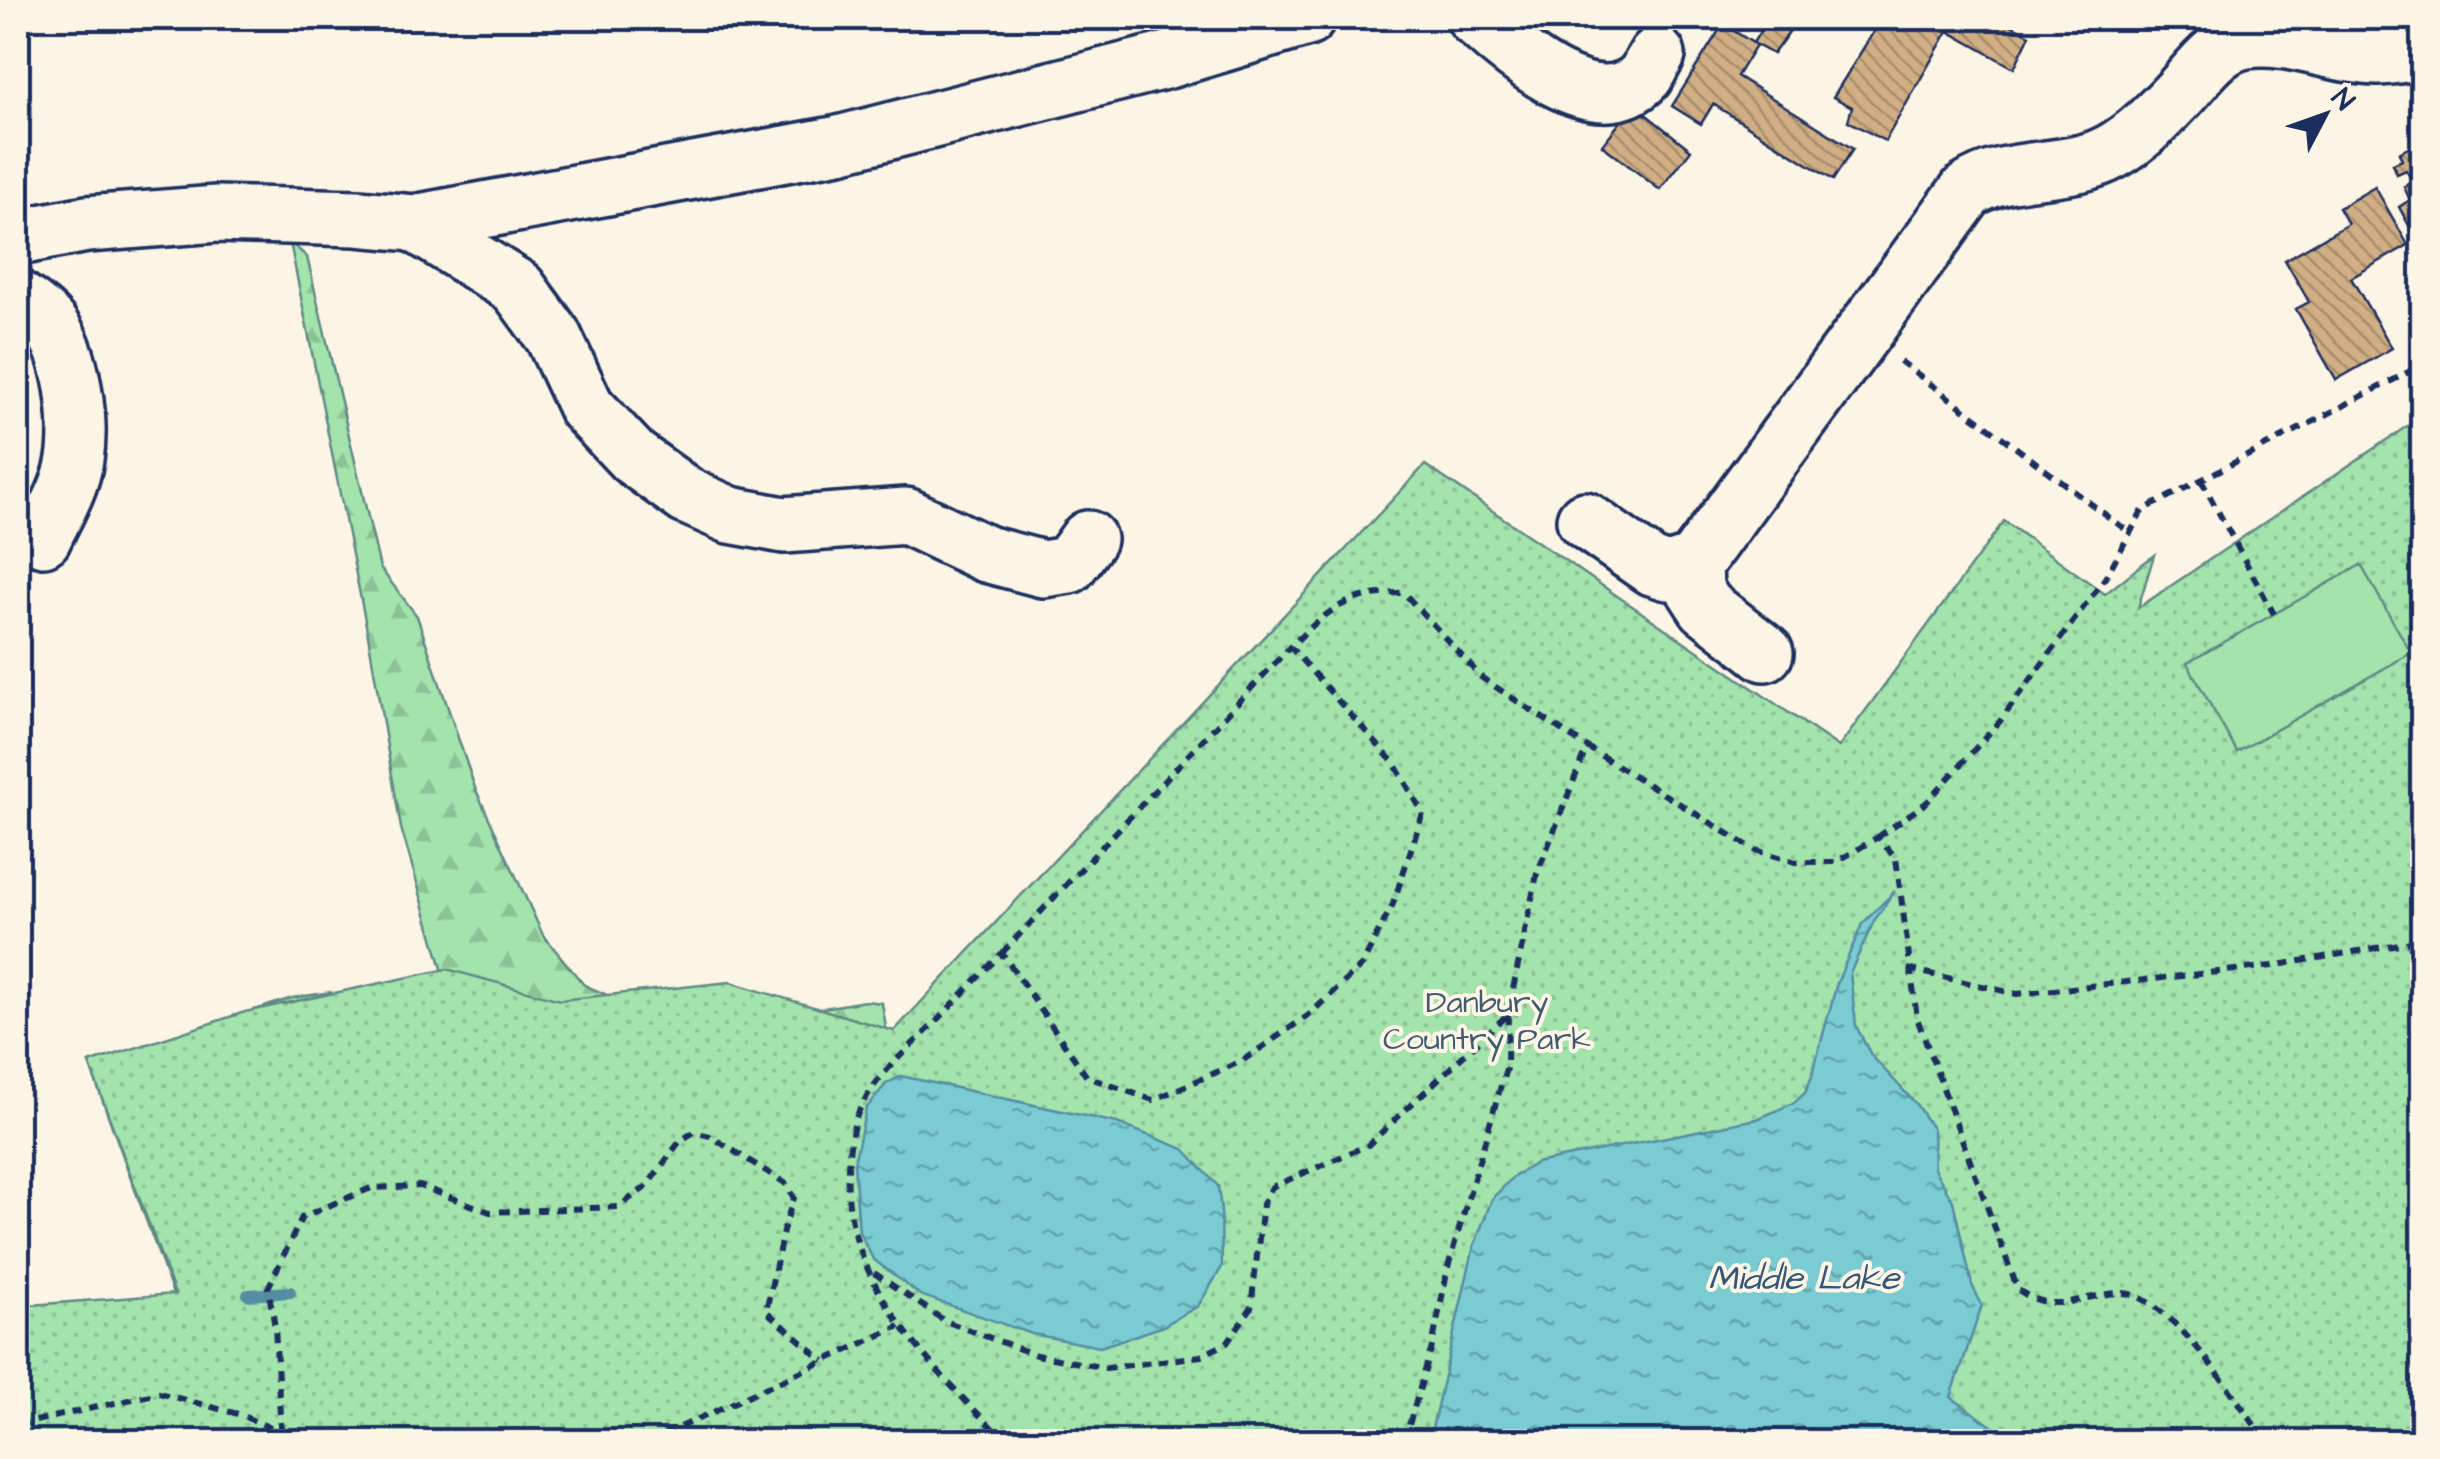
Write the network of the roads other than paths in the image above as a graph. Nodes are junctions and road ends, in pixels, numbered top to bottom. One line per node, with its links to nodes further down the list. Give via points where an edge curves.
1 (1307, 18): 5 (lane, via 839,144)
2 (1475, 18): 4 (lane, via 1544,73 1584,92 1620,92 1644,76)
3 (2422, 51): 11 (lane, via 2377,57 2244,40 2207,60 2139,134 2111,152 2072,166 1994,177 1967,191)
4 (1656, 55)
5 (414, 223): 6 (lane, via 217,214); 10 (lane, via 518,288 553,336 586,407 633,458 687,496 730,515 784,525 906,516 986,554 1043,569 1069,565)
6 (18, 237)
7 (18, 300): 9 (lane, via 50,324 75,404 75,458)
8 (1586, 520): 11 (lane, via 1652,567 1668,572)
9 (43, 538)
10 (1088, 539)
11 (1694, 564): 12 (lane, via 1695,590 1706,608)
12 (1765, 653)

